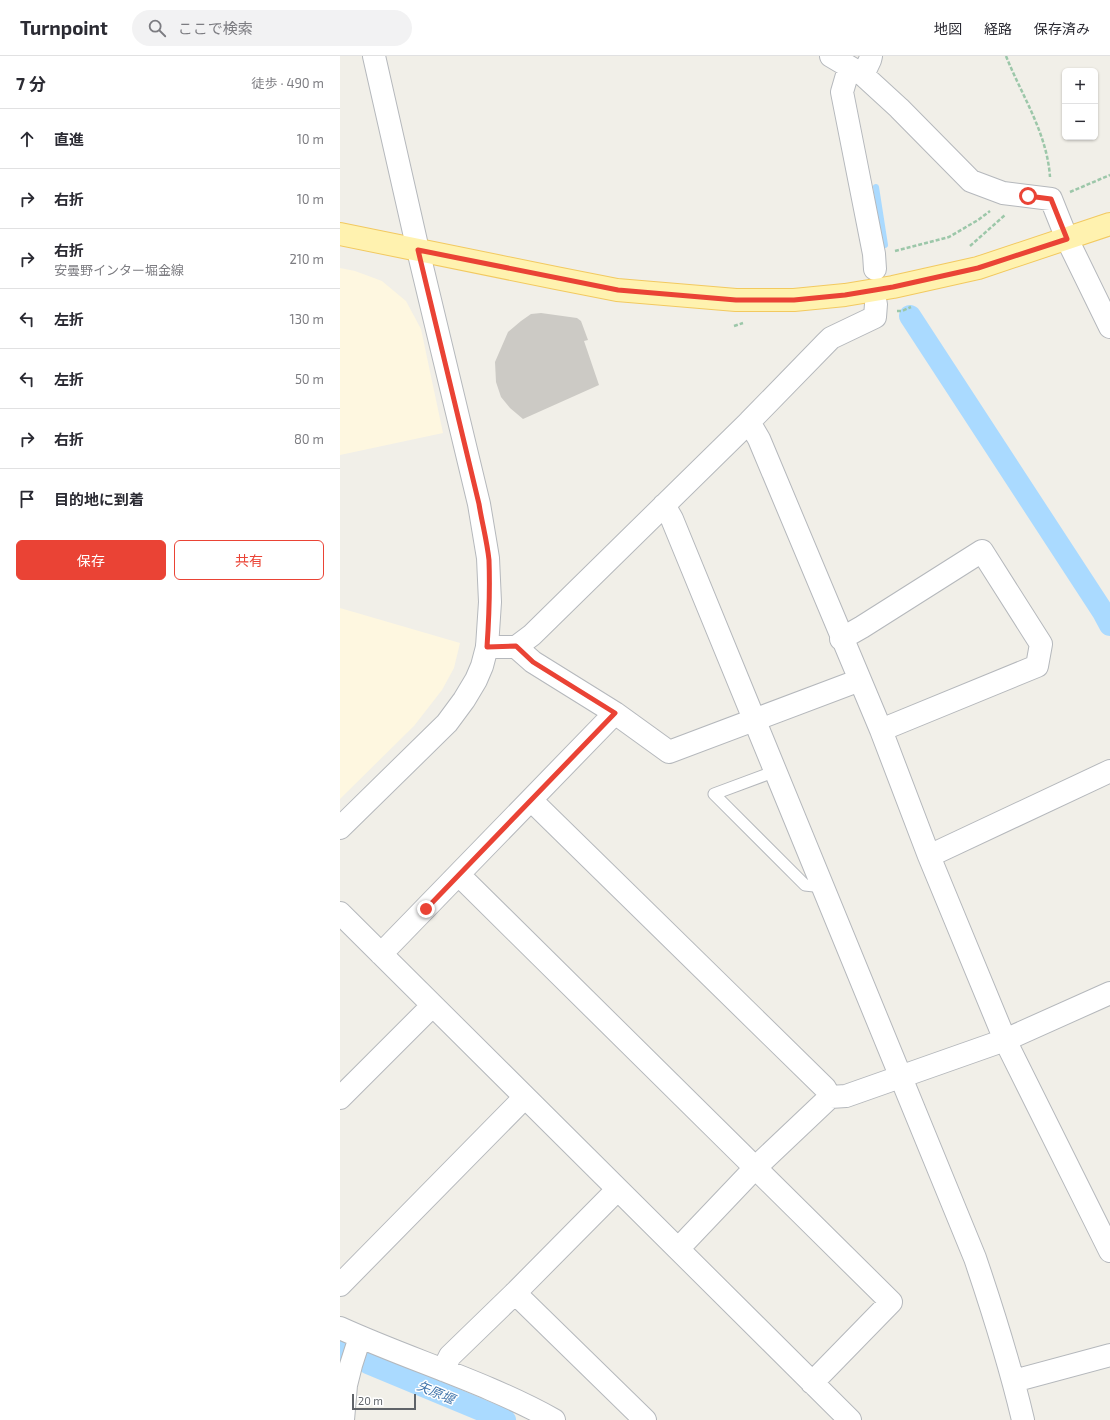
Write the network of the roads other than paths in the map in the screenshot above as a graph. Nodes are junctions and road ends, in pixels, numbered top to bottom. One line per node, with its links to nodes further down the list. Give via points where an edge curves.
1 (374, 56): 6 (street)
2 (853, 64): 5 (street, via 971,180 1003,193 1060,196); 7 (street, via 842,92)
3 (1110, 224): 5 (main road)
4 (340, 234): 6 (main road)
5 (1072, 237): 6 (main road, via 978,268 893,287 794,300 736,300 618,290); 9 (street)
6 (418, 250): 14 (street, via 481,512 488,558 490,602)
7 (875, 261)
8 (876, 304): 10 (street, via 875,317 831,338)
9 (1110, 327)
10 (749, 422): 11 (street); 12 (street, via 759,439)
11 (664, 505): 13 (street, via 532,635); 17 (street)
12 (842, 639): 15 (street); 18 (street, via 982,551 1041,644 1037,666)
13 (516, 646): 14 (street); 16 (street, via 533,662)
14 (487, 647): 22 (street, via 476,680 447,723)
15 (860, 680): 17 (street); 18 (street)
16 (615, 713): 17 (street, via 669,752); 21 (street)
17 (756, 720): 19 (street)
18 (881, 730): 23 (street)
19 (776, 771): 25 (street); 25 (lane, via 714,794 805,885)
20 (1110, 771): 23 (street)
21 (531, 800): 24 (street); 32 (street, via 825,1088)
22 (340, 828)
23 (929, 856): 30 (street)
24 (459, 875): 27 (street); 35 (street)
25 (823, 887): 31 (street)
26 (340, 913): 27 (street)
27 (381, 954): 29 (street)
28 (1110, 993): 30 (street)
29 (432, 1006): 33 (street); 34 (street)
30 (1005, 1040): 31 (street); 38 (street)
31 (901, 1077): 32 (street, via 846,1096); 45 (street, via 975,1258)
32 (830, 1096): 35 (street)
33 (525, 1097): 36 (street); 39 (street)
34 (340, 1098)
35 (756, 1168): 37 (street); 46 (street, via 890,1302)
36 (617, 1190): 37 (street); 40 (street)
37 (678, 1249): 46 (street)
38 (1110, 1251)
39 (340, 1285)
40 (515, 1293): 44 (street, via 450,1356); 49 (street)
41 (340, 1328): 42 (street)
42 (360, 1337): 44 (street); 47 (street, via 346,1385)
43 (1110, 1356): 45 (street)
44 (443, 1370): 48 (street)
45 (1014, 1381): 51 (street)
46 (812, 1382): 50 (street)
47 (343, 1420)
48 (554, 1420)
49 (645, 1420)
50 (850, 1420)
51 (1023, 1420)

